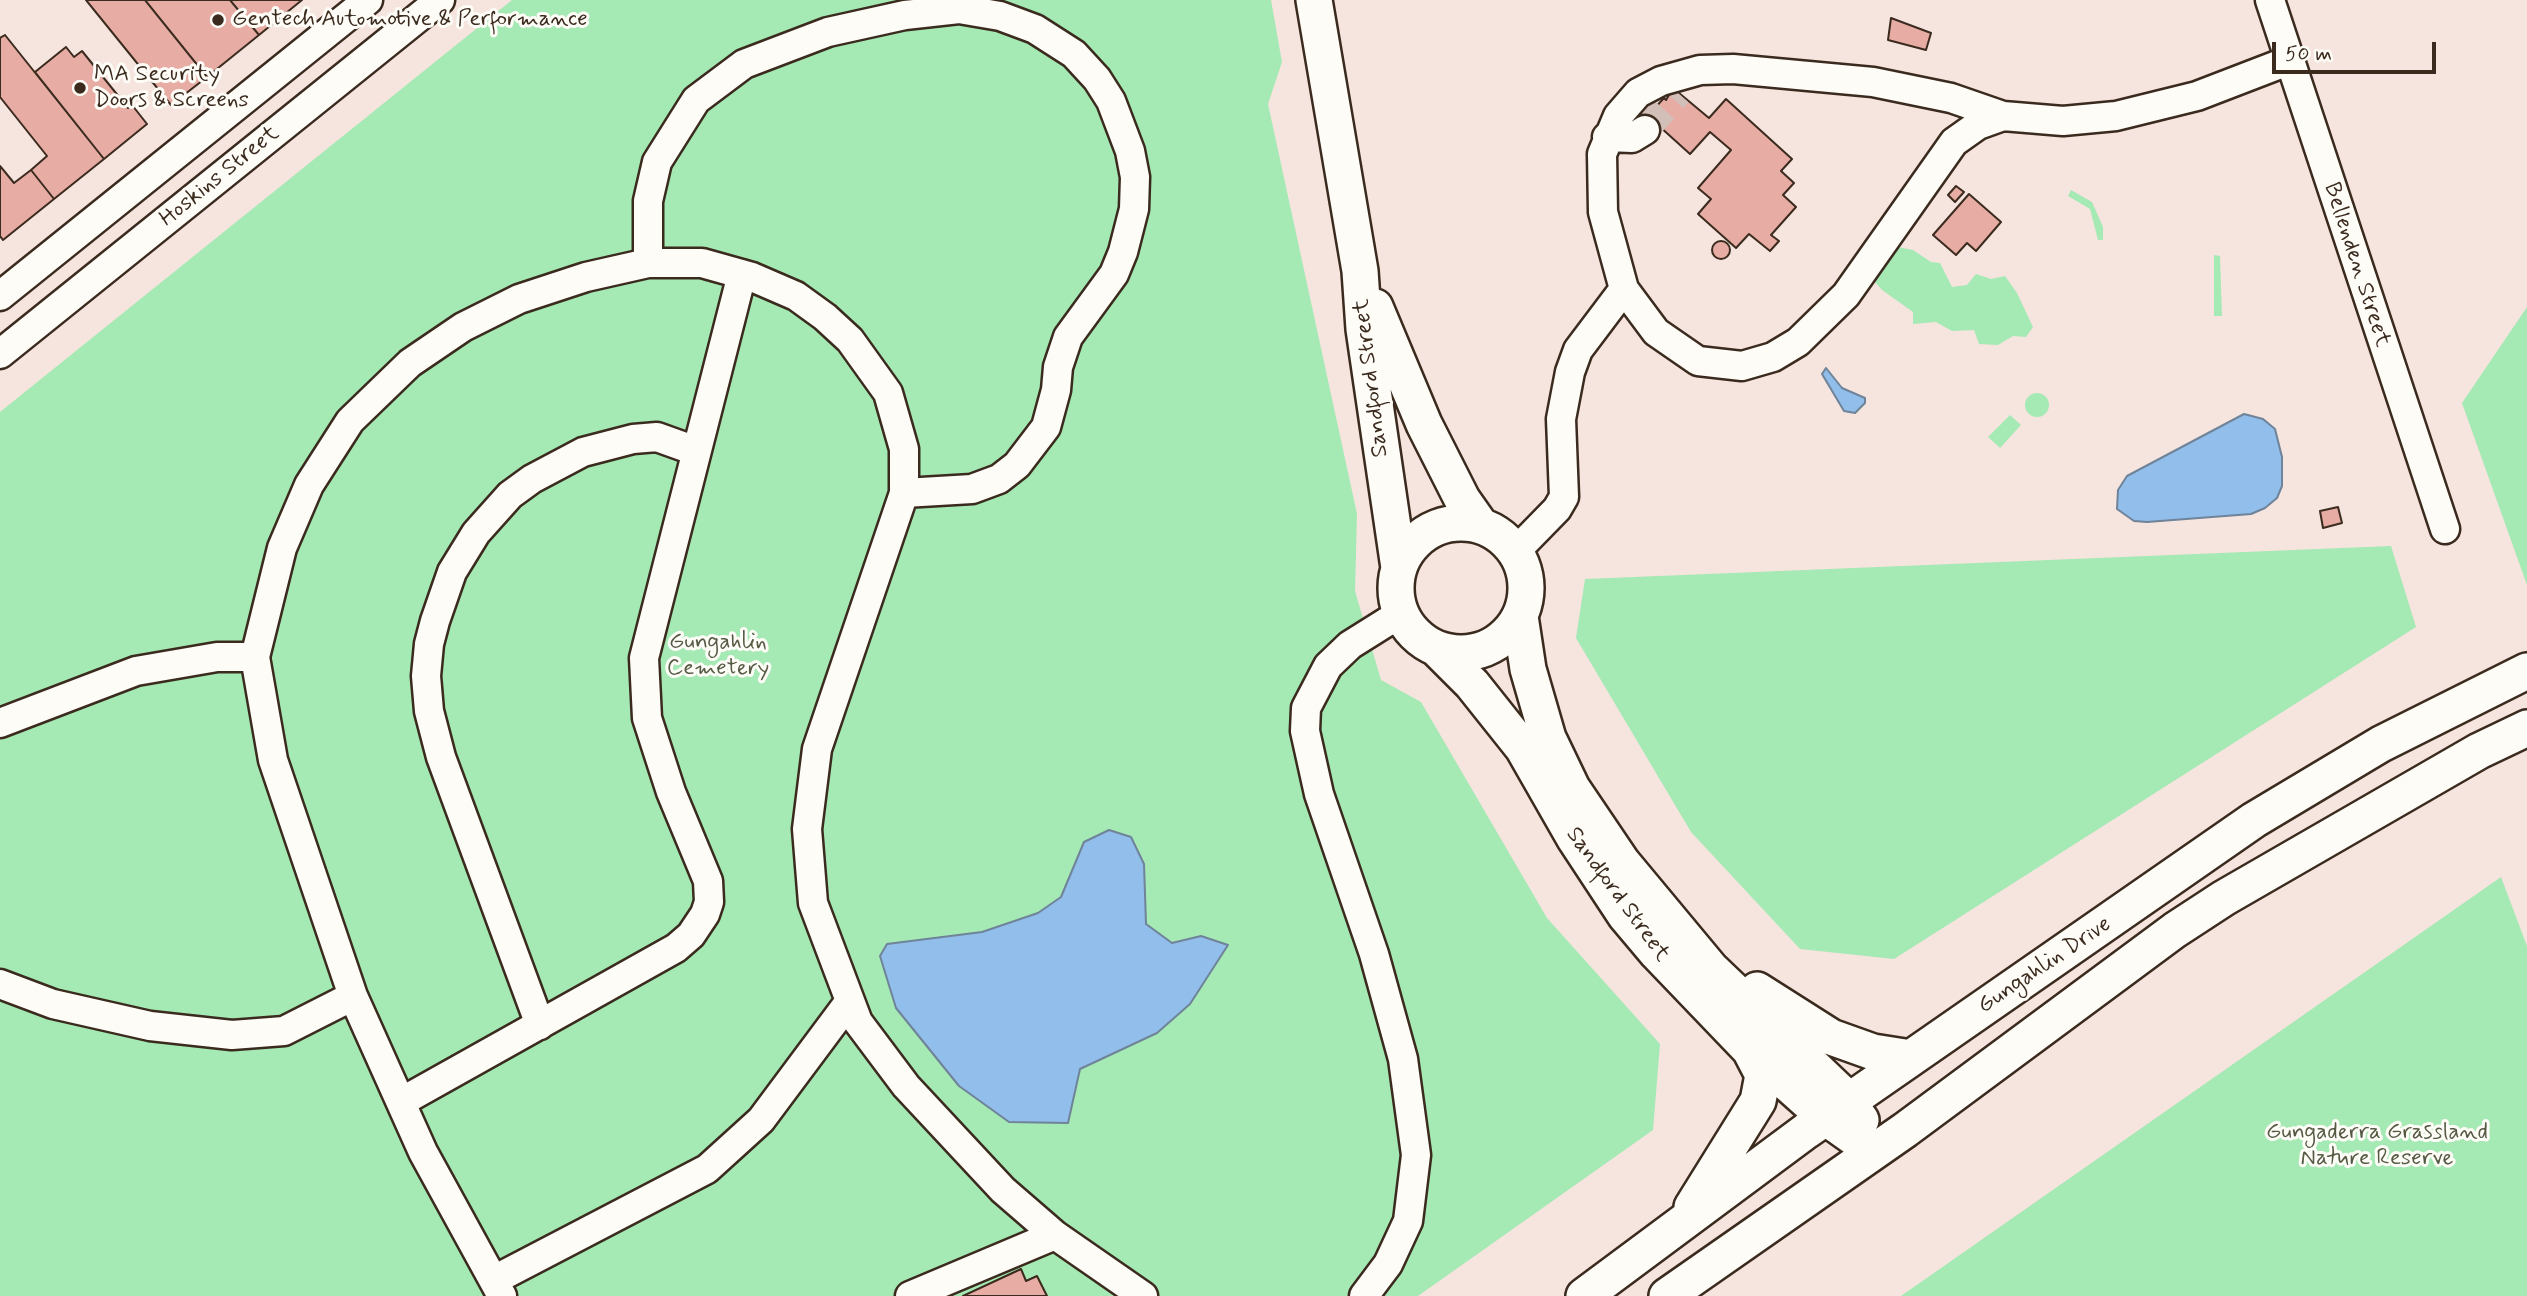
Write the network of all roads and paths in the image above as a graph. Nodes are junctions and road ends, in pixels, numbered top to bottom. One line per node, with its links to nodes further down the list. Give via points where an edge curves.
1 (368, 0): 7 (street, Hoskins Street)
2 (440, 0): 9 (street, Hoskins Street)
3 (1314, 0): 14 (main road, Sandford Street)
4 (2270, 0): 5 (street, Bellenden Street)
5 (2288, 61): 10 (street, via 2197,96 2116,116 2063,121); 22 (street, Bellenden Street)
6 (1700, 70): 8 (street); 10 (street, via 1733,69 1894,85); 12 (street, via 1638,93)
7 (276, 74): 9 (street); 17 (street, Hoskins Street)
8 (1678, 93)
9 (305, 108): 18 (street, Hoskins Street)
10 (2003, 116): 16 (street, via 1978,125 1954,142 1846,295 1807,335 1773,357 1742,366 1698,361 1656,332)
11 (1645, 130): 12 (street, via 1632,138)
12 (1607, 137): 16 (street, via 1600,169 1603,212)
13 (648, 263): 15 (street, via 702,263); 20 (street, via 649,201 657,162 696,100 744,64 828,32 959,9 1000,16 1035,29 1074,54 1111,101 1130,150 1134,209 1123,252 1114,274 1068,337 1046,427 1017,466 972,489); 28 (street, via 519,299 463,327 410,363 350,421 309,485 282,548)
14 (1360, 271): 21 (main road, Sandford Street, via 1424,424); 24 (main road, Sandford Street, via 1364,329)
15 (742, 274): 19 (street); 20 (street, via 796,296 850,341 888,393 904,449)
16 (1624, 289): 23 (street, via 1578,349 1567,380 1561,419 1564,497)
17 (0, 296)
18 (0, 354)
19 (696, 451): 36 (street, via 644,658 644,690 657,755 708,881 709,902 701,922 676,948); 36 (street, via 657,437 633,439 583,452 532,479 510,495 476,533 452,572 435,621 426,676 432,723 470,841)
20 (904, 493): 35 (street, via 817,748 807,829 813,903)
21 (1481, 526): 23 (main road, via 1500,536); 24 (main road, via 1447,524 1431,530 1411,546)
22 (2445, 529)
23 (1515, 552): 26 (main road, via 1526,583)
24 (1399, 568): 25 (main road, via 1396,591)
25 (1401, 613): 27 (main road, via 1415,634); 47 (street, via 1350,645 1328,666 1306,708 1305,731 1319,794 1374,954 1403,1059 1416,1155 1408,1221 1388,1264)
26 (1520, 616): 27 (main road, via 1511,630 1485,649 1453,653); 32 (main road, Sandford Street, via 1528,669 1548,738 1572,788)
27 (1437, 649): 37 (main road, Sandford Street, via 1523,748 1625,915 1691,992)
28 (256, 657): 30 (street, via 217,657 136,671); 34 (street, via 273,760)
29 (2527, 671): 38 (main road, Gungahlin Drive, via 2381,744 2254,820)
30 (0, 723)
31 (2527, 728): 41 (main road, Gungahlin Drive, via 2224,898)
32 (1662, 913): 38 (main road, via 1716,960 1806,1024 1860,1048); 40 (main road, Sandford Street)
33 (0, 984): 34 (street, via 53,1004 150,1026 232,1035 284,1031)
34 (353, 996): 39 (street)
35 (849, 1002): 43 (street, via 906,1086 1003,1190); 44 (street, via 761,1120 707,1169)
36 (540, 1024): 39 (street)
37 (1750, 1050): 40 (main road, Sandford Street); 42 (main road, via 1763,1075 1758,1101)
38 (1910, 1058): 40 (main road, Gungahlin Drive)
39 (401, 1102): 44 (street, via 423,1152)
40 (1837, 1109): 41 (main road); 42 (main road, Gungahlin Drive)
41 (1874, 1150): 49 (main road, Gungahlin Drive)
42 (1678, 1227): 48 (main road, Gungahlin Drive)
43 (1055, 1235): 45 (street); 46 (street)
44 (498, 1288)
45 (910, 1296)
46 (1143, 1296)
47 (1364, 1296)
48 (1584, 1296)
49 (1667, 1296)

